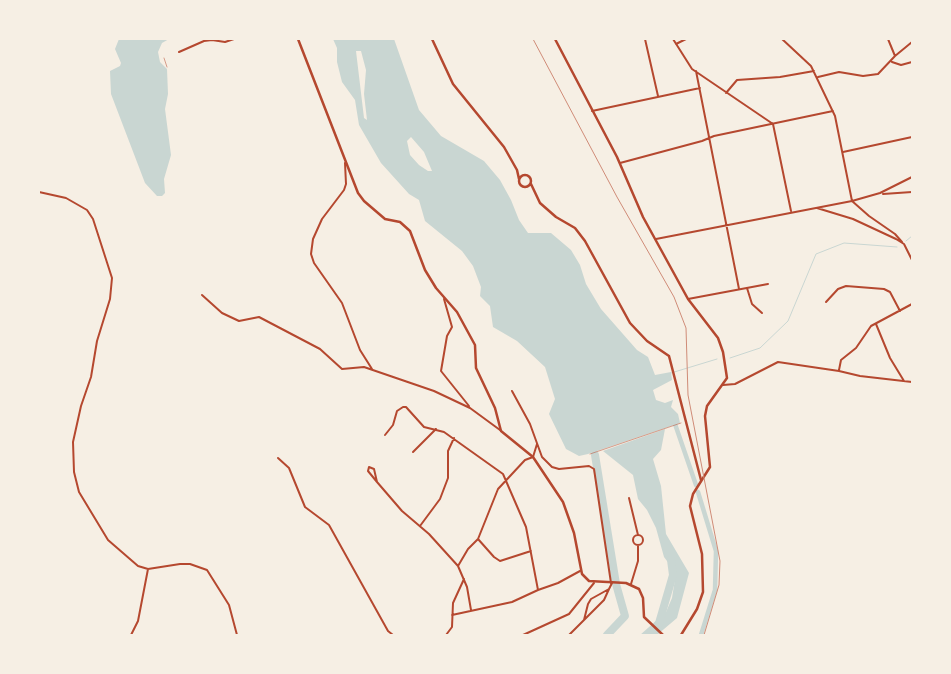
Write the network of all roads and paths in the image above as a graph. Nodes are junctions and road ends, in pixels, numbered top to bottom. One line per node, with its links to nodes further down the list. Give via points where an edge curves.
1 (234, 39): 12 (street, via 204,41)
2 (298, 39): 30 (street)
3 (432, 39): 32 (street, via 453,84 504,146)
4 (555, 39): 24 (street)
5 (645, 39): 23 (street)
6 (673, 39): 11 (street)
7 (686, 39): 11 (street)
8 (782, 39): 19 (street)
9 (888, 39): 13 (street)
10 (912, 42): 13 (street)
11 (676, 44): 18 (street)
12 (179, 52)
13 (895, 56): 15 (street)
14 (164, 58): 17 (path)
15 (892, 62): 16 (street, via 901,65); 20 (street, via 874,75 839,72)
16 (912, 62)
17 (167, 67)
18 (696, 71): 21 (street); 22 (street)
19 (814, 71): 20 (street); 22 (street, via 737,80)
20 (817, 78): 25 (street)
21 (700, 88): 23 (street); 27 (street)
22 (726, 93): 26 (street)
23 (658, 96): 24 (street)
24 (592, 111): 31 (street)
25 (833, 111): 26 (street); 29 (street)
26 (773, 124): 27 (street); 44 (street)
27 (709, 137): 31 (street); 45 (street)
28 (912, 137): 29 (street)
29 (842, 152): 42 (street)
30 (345, 163): 53 (street, via 364,202 385,219 403,224 410,231 425,270); 60 (street, via 344,190 322,219 313,239 311,254 342,303 360,350)
31 (620, 163): 46 (street)
32 (518, 170): 33 (street); 35 (street)
33 (525, 175): 35 (street); 36 (street, via 531,179)
34 (912, 177): 41 (street)
35 (519, 179): 37 (street, via 519,184)
36 (530, 184): 37 (street); 40 (street)
37 (525, 188): 40 (street)
38 (39, 192): 87 (street, via 66,198 88,210 94,219 112,278 110,300 75,432 74,472 78,492 108,540 138,566)
39 (912, 192): 41 (street)
40 (533, 193): 79 (street, via 549,212 578,232 588,244 630,323 647,342 668,354)
41 (880, 193): 42 (street)
42 (852, 201): 43 (street); 47 (street)
43 (814, 208): 44 (street); 47 (street, via 860,222)
44 (791, 211): 45 (street)
45 (726, 224): 46 (street); 51 (street)
46 (655, 239): 54 (street)
47 (902, 242): 48 (street)
48 (912, 260)
49 (768, 284): 50 (street)
50 (747, 288): 51 (street); 58 (street, via 752,304)
51 (740, 289): 54 (street)
52 (202, 295): 60 (street, via 222,313 238,321 259,317 320,349 342,369 359,366)
53 (444, 297): 66 (street, via 452,327 447,336 441,371); 69 (street, via 475,345 476,368 495,408)
54 (688, 299): 64 (street, via 718,338 727,371)
55 (826, 302): 57 (street, via 838,289 846,286 884,289 890,292)
56 (912, 304): 57 (street)
57 (900, 310): 59 (street)
58 (762, 313)
59 (876, 324): 61 (street, via 841,360); 62 (street)
60 (372, 369): 66 (street)
61 (840, 371): 62 (street); 64 (street, via 773,363 752,377)
62 (904, 381): 63 (street)
63 (912, 382)
64 (723, 385): 79 (street, via 705,413 711,464)
65 (512, 391): 72 (street)
66 (470, 408): 69 (street)
67 (682, 422): 74 (path)
68 (436, 429): 70 (street, via 424,428 403,407); 71 (street); 73 (street)
69 (501, 431): 75 (street)
70 (386, 435)
71 (454, 438): 77 (street); 81 (street, via 448,451 448,478 440,499)
72 (537, 444): 75 (street); 91 (street, via 542,457 552,467 589,466 594,469)
73 (414, 452)
74 (590, 454)
75 (533, 457): 77 (street, via 525,460); 88 (street, via 566,508)
76 (278, 458): 100 (street, via 289,468 305,507 329,525)
77 (506, 479): 83 (street, via 493,498); 85 (street, via 526,527)
78 (377, 482): 78 (street, via 374,469 369,467 368,471); 81 (street)
79 (702, 482): 105 (street, via 692,498 690,510 702,554 703,592)
80 (630, 498): 82 (street)
81 (420, 526): 86 (street)
82 (638, 535): 84 (street, via 643,540); 84 (street, via 633,541)
83 (478, 538): 85 (street, via 500,561); 86 (street)
84 (638, 545): 92 (street, via 638,561)
85 (532, 551): 94 (street)
86 (458, 566): 89 (street)
87 (148, 569): 98 (street, via 138,621); 99 (street, via 180,564 197,565 207,570 229,605)
88 (580, 571): 90 (street); 94 (street, via 553,586)
89 (464, 579): 95 (street); 96 (street, via 453,603)
90 (594, 583): 91 (street); 102 (street, via 569,614)
91 (611, 583): 92 (street); 93 (street)
92 (631, 584): 104 (street, via 642,594 645,619)
93 (609, 589): 97 (street, via 604,600); 97 (street, via 591,599)
94 (538, 590): 95 (street, via 512,602)
95 (472, 610): 96 (street)
96 (452, 615): 101 (street, via 452,626)
97 (584, 620): 103 (street)
98 (131, 635)
99 (237, 635)
100 (393, 635)
101 (446, 635)
102 (523, 635)
103 (569, 635)
104 (663, 635)
105 (681, 635)

